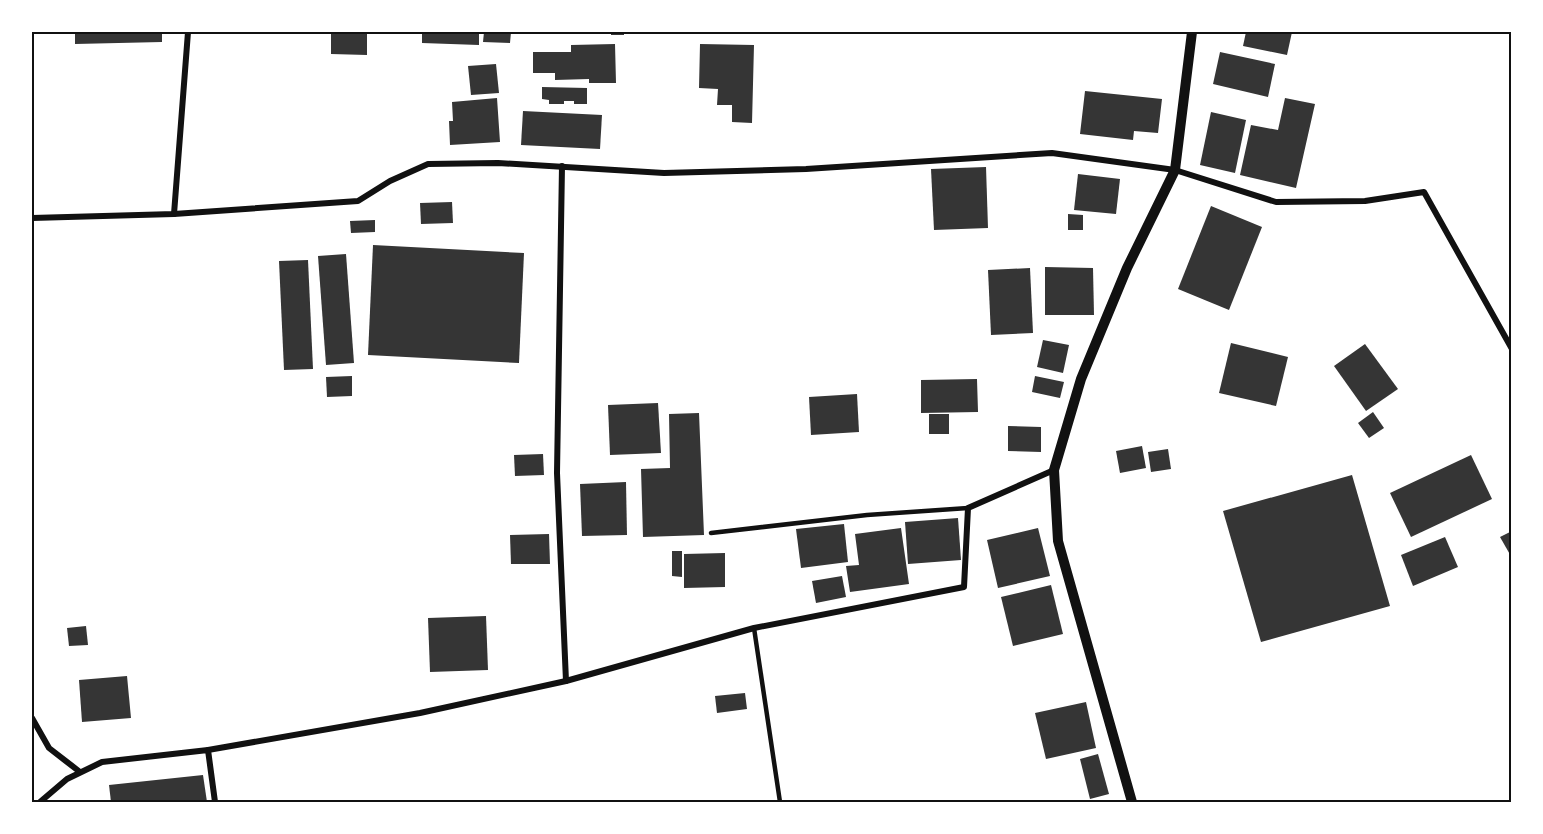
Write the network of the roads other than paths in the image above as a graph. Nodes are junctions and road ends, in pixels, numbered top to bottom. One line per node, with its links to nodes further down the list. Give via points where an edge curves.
1 (188, 32): 5 (street)
2 (1192, 32): 4 (street)
3 (562, 166): 4 (street, via 687,173 1052,153); 5 (street, via 428,164 358,201); 12 (street, via 557,473)
4 (1175, 170): 7 (street, via 1276,202 1365,201 1424,192); 8 (street, via 1127,268 1081,379)
5 (174, 214): 6 (street)
6 (32, 218)
7 (1512, 349)
8 (1054, 470): 9 (street); 19 (street, via 1058,541)
9 (968, 508): 10 (lane); 11 (street, via 964,586)
10 (711, 533)
11 (754, 628): 12 (street); 18 (lane)
12 (566, 681): 14 (street, via 420,713)
13 (32, 718): 15 (street, via 49,748)
14 (208, 750): 15 (street, via 102,762); 17 (street)
15 (80, 772): 16 (street)
16 (40, 802)
17 (215, 802)
18 (780, 802)
19 (1132, 802)

